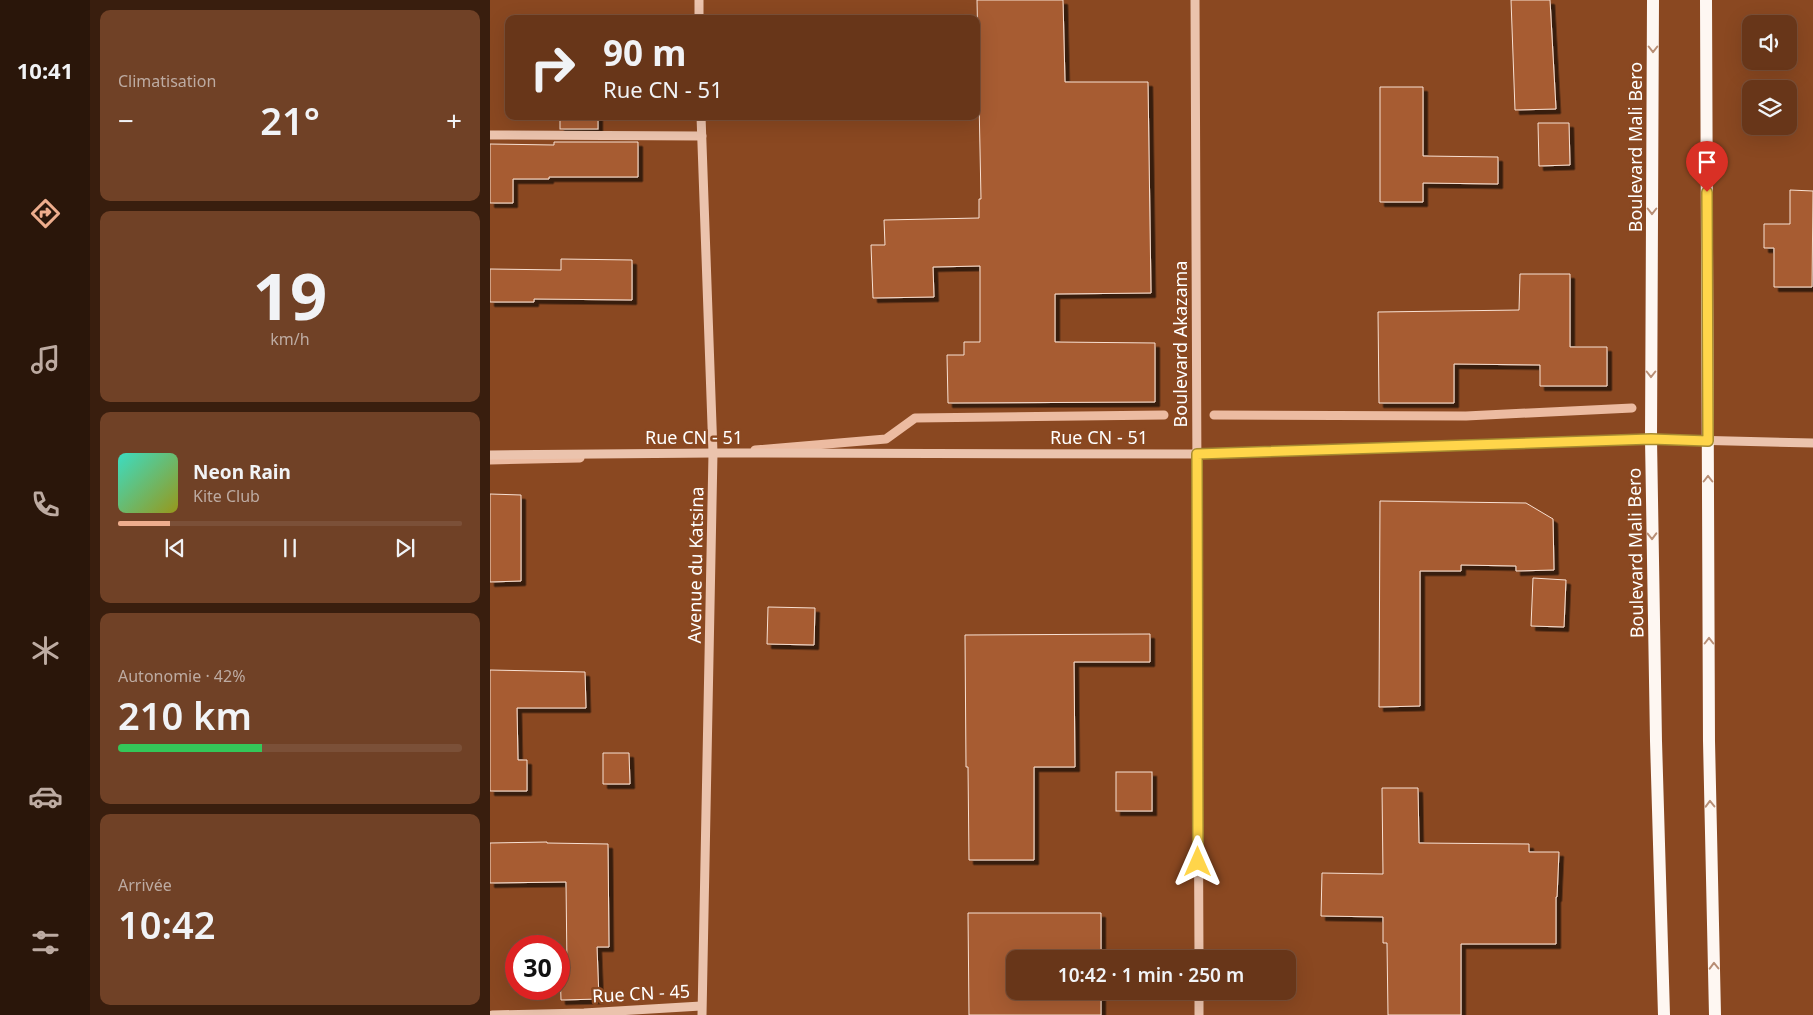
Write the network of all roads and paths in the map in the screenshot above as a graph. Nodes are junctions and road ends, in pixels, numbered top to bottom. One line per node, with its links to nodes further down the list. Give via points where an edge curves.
1 (699, 0): 5 (street)
2 (1195, 0): 13 (street, Boulevard Akazama)
3 (1653, 0): 9 (main road, Boulevard Mali Bero, one-way to 9)
4 (1706, 0): 10 (main road)
5 (699, 15)
6 (701, 120): 8 (street, Avenue du Katsina)
7 (490, 135): 8 (street)
8 (702, 136): 12 (street, Avenue du Katsina)
9 (1651, 439): 10 (street, Rue CN - 51); 13 (street, Rue CN - 51); 20 (main road, Boulevard Mali Bero, one-way to 20, via 1655,731)
10 (1708, 441): 11 (street, Rue CN - 51); 21 (main road, one-way to 10, via 1709,741)
11 (1813, 443)
12 (713, 453): 13 (street, Rue CN - 51); 14 (street, Rue CN - 51); 17 (street, Avenue du Katsina)
13 (1197, 454): 15 (street, Boulevard Akazama)
14 (490, 455)
15 (1199, 950)
16 (1199, 1000): 19 (street)
17 (702, 1011): 18 (street, Rue CN - 45)
18 (492, 1015)
19 (1199, 1015)
20 (1664, 1015)
21 (1715, 1015)

